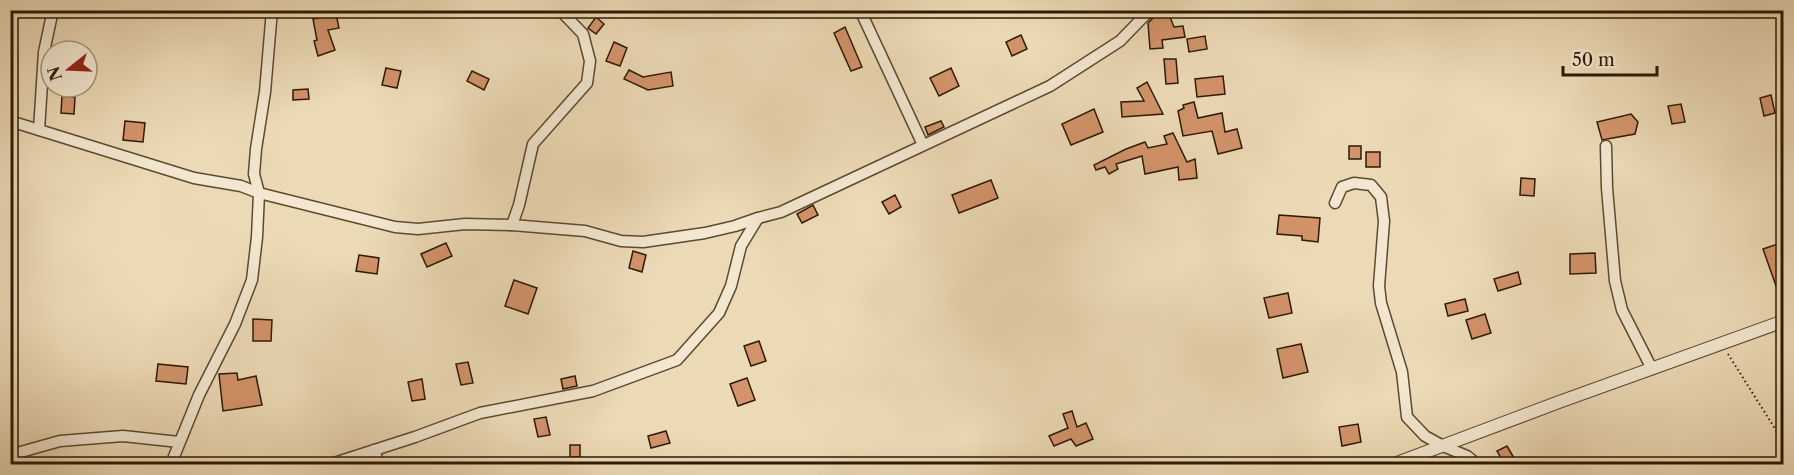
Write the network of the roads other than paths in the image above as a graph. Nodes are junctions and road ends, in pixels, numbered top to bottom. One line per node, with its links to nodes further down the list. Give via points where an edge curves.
1 (53, 10): 7 (street, via 44,52)
2 (272, 10): 10 (street, via 266,92 256,149)
3 (560, 10): 13 (street, via 583,34 590,61 587,83 533,144)
4 (860, 10): 8 (street)
5 (1150, 10): 8 (street, via 1120,41 1050,86)
6 (10, 122): 7 (street)
7 (39, 130): 10 (street, via 194,178)
8 (924, 145): 12 (street, via 781,212)
9 (1606, 146): 15 (street, via 1606,189 1616,281 1622,310)
10 (259, 193): 13 (street, via 395,227); 16 (street, via 252,280 236,324)
11 (1335, 202): 17 (street, via 1342,187 1354,183 1371,185 1381,197 1381,303 1402,372 1407,417 1425,436)
12 (758, 218): 13 (street, via 705,234 643,242 621,241 585,231); 18 (street, via 741,246 719,313 677,360 593,391 480,413)
13 (512, 225)
14 (1784, 321): 15 (street)
15 (1652, 369): 17 (street)
16 (179, 442): 19 (street, via 123,436 60,441); 20 (street)
17 (1443, 446): 23 (street); 24 (street)
18 (374, 450): 21 (street); 22 (street)
19 (10, 455)
20 (171, 465)
21 (331, 465)
22 (379, 465)
23 (1394, 465)
24 (1478, 465)

